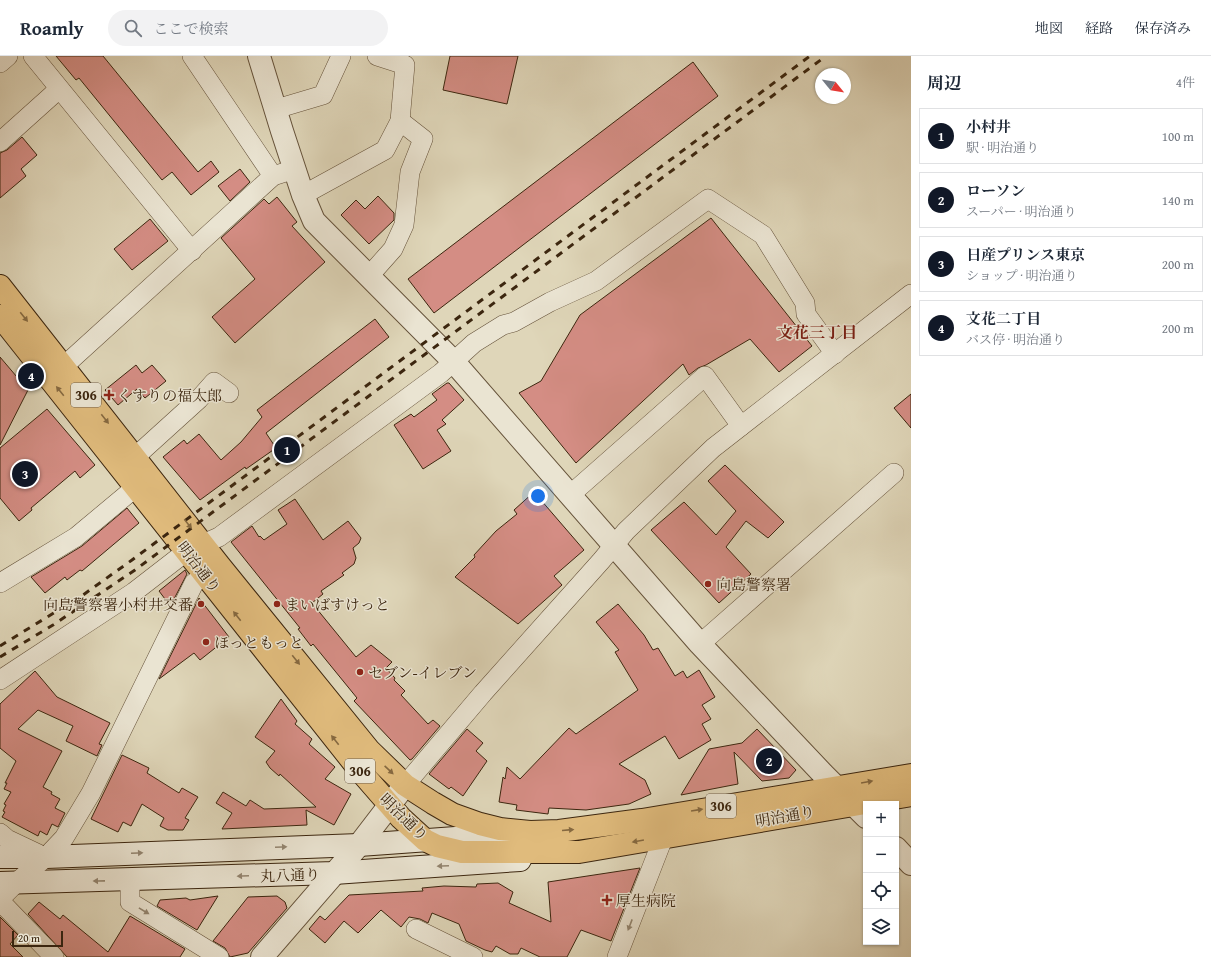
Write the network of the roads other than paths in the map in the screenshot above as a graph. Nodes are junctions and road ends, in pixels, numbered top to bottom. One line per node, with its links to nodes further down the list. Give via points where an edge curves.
1 (8, 56): 7 (street)
2 (33, 56): 8 (street)
3 (192, 56): 13 (street)
4 (259, 56): 9 (street)
5 (341, 56): 9 (street, via 322,95)
6 (377, 56): 10 (street, via 405,65)
7 (0, 62)
8 (59, 89): 11 (street); 15 (street)
9 (276, 109): 12 (street)
10 (400, 121): 14 (street, via 385,150); 16 (street, via 423,139 410,172 404,226 393,249)
11 (0, 142)
12 (295, 169): 13 (street); 14 (street)
13 (273, 176): 15 (street)
14 (303, 195): 16 (street, via 314,221)
15 (192, 251): 22 (street)
16 (369, 276): 21 (street)
17 (0, 286): 22 (main road, 明治通り / 306, one-way to 22)
18 (911, 294): 20 (street)
19 (2, 324): 27 (main road, 明治通り / 306, one-way to 19)
20 (835, 354): 21 (street, via 806,314 806,303 763,234 708,199 596,281 503,325 474,343); 24 (street)
21 (454, 362): 28 (street); 30 (street, via 372,426 219,537)
22 (64, 366): 25 (main road, 明治通り / 306, one-way to 25)
23 (229, 393): 25 (street, via 214,382 199,399)
24 (741, 426): 28 (street, via 704,376); 29 (street, via 708,453)
25 (135, 457): 30 (main road, 明治通り / 306, one-way to 30)
26 (894, 473): 33 (street)
27 (136, 487): 30 (main road, 明治通り / 306); 32 (street, via 76,537)
28 (570, 496): 29 (street)
29 (614, 545): 33 (street); 36 (street)
30 (196, 548): 31 (main road, 明治通り / 306); 34 (street)
31 (212, 570): 36 (main road, 明治通り / 306, one-way to 36, via 369,750); 39 (main road, 明治通り / 306, one-way to 31); 49 (street, via 194,583 91,793 64,838)
32 (0, 583)
33 (700, 644): 37 (street)
34 (0, 680)
35 (911, 775): 37 (main road, 明治通り / 306, one-way to 35)
36 (405, 785): 39 (street); 41 (main road, 明治通り / 306, via 433,803 480,824)
37 (837, 787): 40 (street); 41 (main road, 明治通り / 306, one-way to 37, via 584,829)
38 (911, 795): 40 (main road, 明治通り / 306)
39 (389, 806): 44 (main road, 明治通り / 306); 45 (street)
40 (860, 810): 43 (main road, 明治通り / 306)
41 (530, 832): 44 (street, 丸八通り)
42 (0, 833): 49 (street, via 7,840)
43 (664, 836): 47 (main road, 明治通り / 306, one-way to 47); 60 (street, one-way to 60)
44 (425, 840): 45 (street, 丸八通り); 47 (main road, 明治通り / 306, via 437,846 462,852)
45 (359, 845): 49 (street, 丸八通り, one-way to 45); 51 (street)
46 (899, 851): 50 (street)
47 (579, 852): 51 (street, 丸八通り, one-way to 51, via 513,861)
48 (0, 857): 49 (street, 丸八通り)
49 (46, 857): 53 (street)
50 (911, 864)
51 (334, 874): 52 (street, 丸八通り, one-way to 52); 58 (street)
52 (130, 880): 53 (street, 丸八通り, one-way to 53); 57 (street, one-way to 57, via 130,902)
53 (8, 882): 54 (street)
54 (0, 900): 56 (street)
55 (416, 929): 59 (street)
56 (54, 957)
57 (219, 957)
58 (262, 957)
59 (473, 957)
60 (617, 957)

